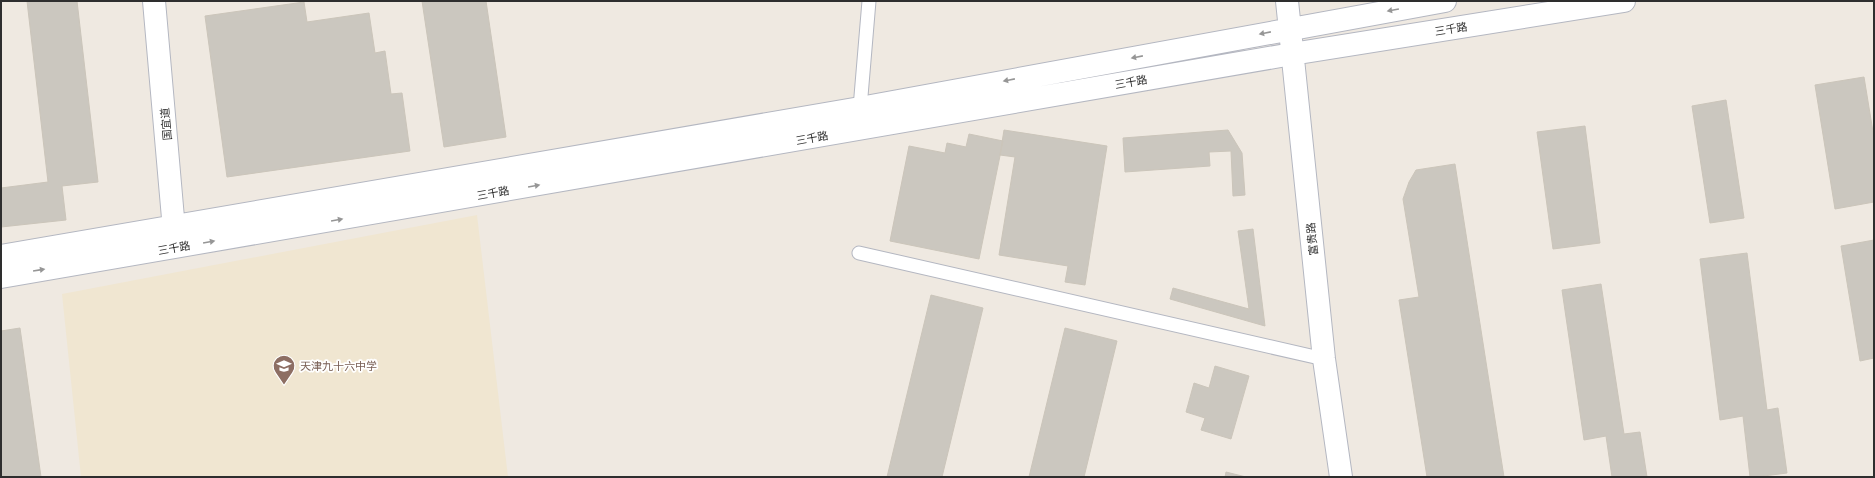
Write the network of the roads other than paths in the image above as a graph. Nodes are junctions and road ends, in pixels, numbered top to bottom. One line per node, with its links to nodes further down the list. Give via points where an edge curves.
1 (154, 1): 9 (street, 国宜道)
2 (869, 1): 8 (lane)
3 (1287, 1): 6 (street, 富贵路)
4 (1445, 1): 6 (street, 三千路, one-way to 6)
5 (1624, 1): 7 (street, 三千路)
6 (1290, 28): 7 (street, 富贵路); 8 (street, 三千路, one-way to 8)
7 (1292, 54): 10 (street, 三千路, one-way to 7); 14 (street, 富贵路)
8 (860, 108): 9 (street, 三千路)
9 (175, 226): 10 (street, 国宜道); 12 (street, 三千路)
10 (176, 248): 13 (street, 三千路, one-way to 10)
11 (859, 253): 14 (lane)
12 (1, 256)
13 (1, 277)
14 (1324, 359): 15 (street, 富贵路)
15 (1341, 477)

